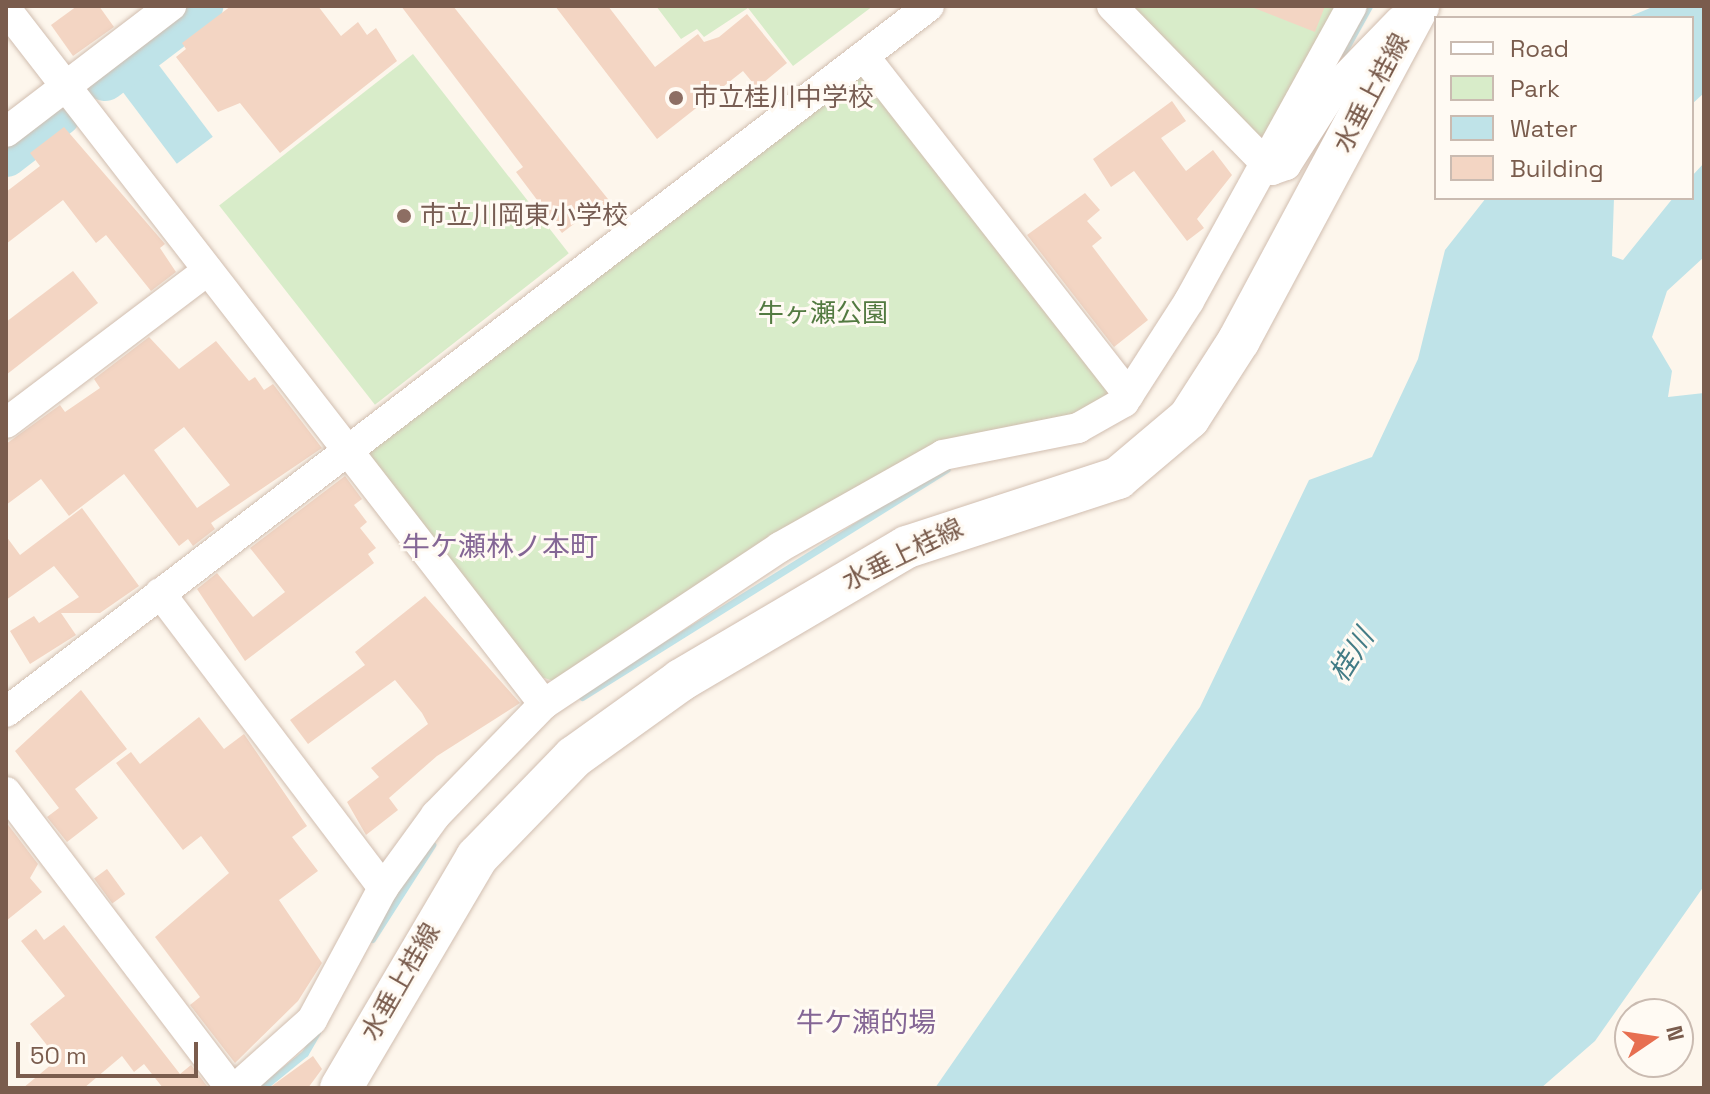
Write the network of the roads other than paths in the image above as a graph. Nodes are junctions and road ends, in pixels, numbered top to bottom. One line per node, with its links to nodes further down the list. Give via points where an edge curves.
1 (171, 6): 8 (street)
2 (929, 6): 7 (street)
3 (1112, 6): 10 (street)
4 (1352, 6): 10 (street)
5 (1417, 6): 10 (street, via 1335,88); 21 (main road, 水垂上桂線, via 1239,340 1189,418 1118,478 907,547 681,680 574,757 477,857)
6 (6, 9): 8 (street)
7 (864, 56): 12 (street); 14 (street)
8 (66, 86): 9 (street); 11 (street)
9 (6, 132)
10 (1274, 167): 12 (street)
11 (208, 270): 13 (street); 14 (street)
12 (1129, 395): 16 (street, via 1078,428 943,455 768,554)
13 (6, 423)
14 (344, 446): 15 (street); 16 (street)
15 (160, 593): 17 (street); 19 (street)
16 (544, 704): 19 (street, via 474,768)
17 (6, 712)
18 (6, 792): 20 (street)
19 (383, 888): 20 (street, via 312,1020)
20 (234, 1088)
21 (341, 1088)

